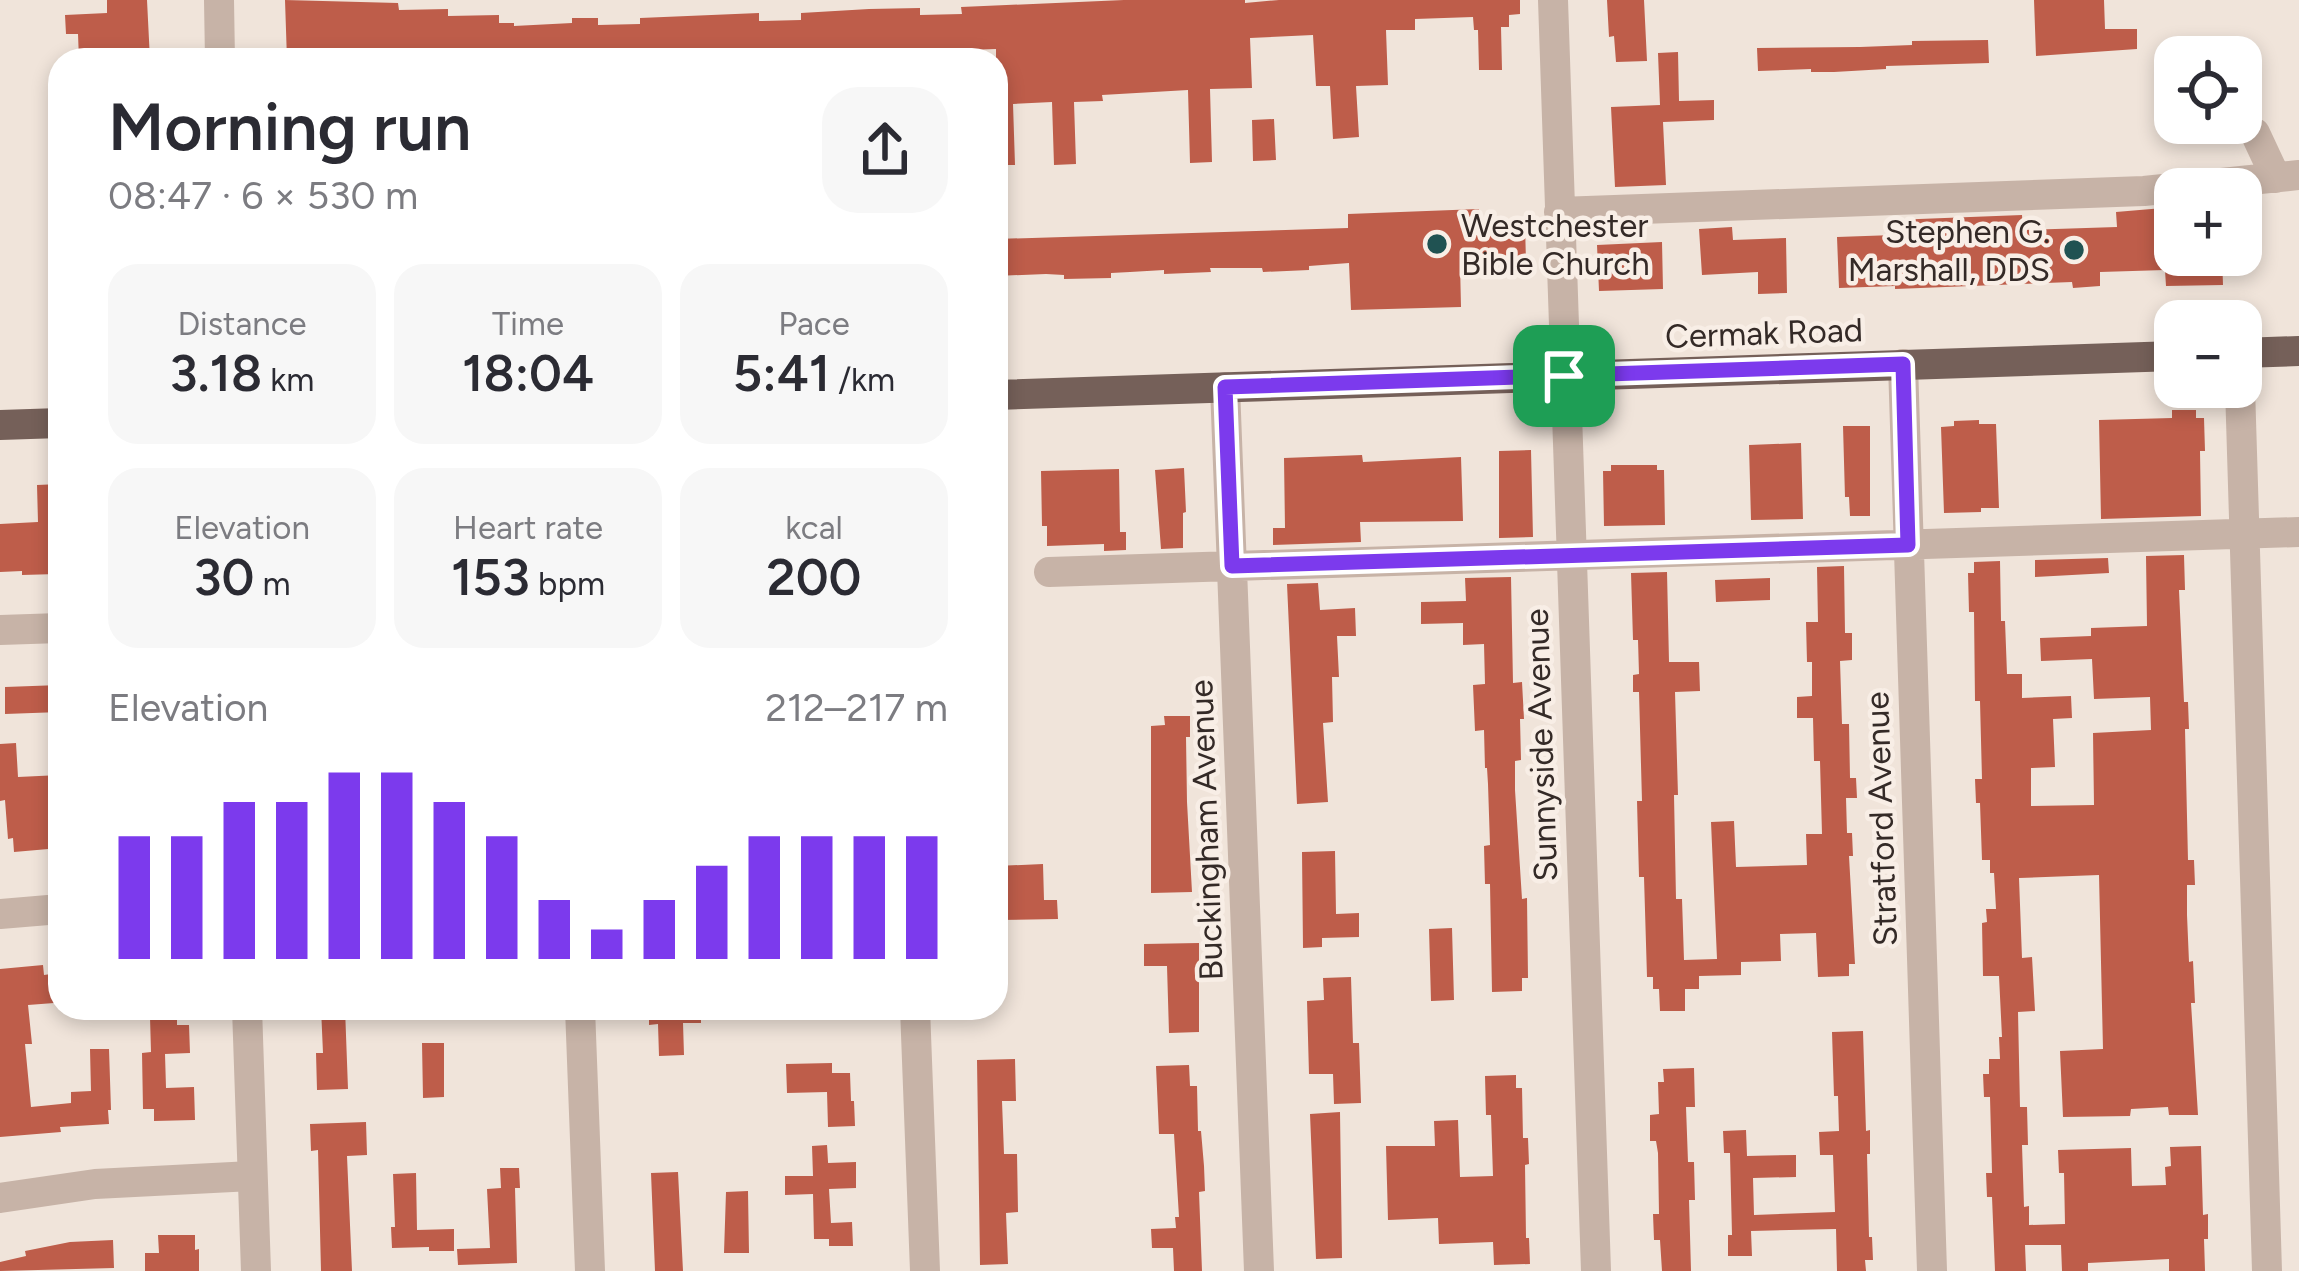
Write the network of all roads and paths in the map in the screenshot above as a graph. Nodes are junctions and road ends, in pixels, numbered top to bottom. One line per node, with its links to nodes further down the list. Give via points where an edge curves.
1 (219, 0): 3 (street)
2 (1552, 0): 6 (street, Sunnyside Avenue)
3 (220, 48)
4 (2262, 143): 5 (street)
5 (2288, 177): 6 (street, via 2144,191)
6 (1559, 212): 11 (street, Sunnyside Avenue)
7 (2299, 351): 8 (main road)
8 (2262, 352)
9 (2154, 357): 10 (main road, Cermak Road)
10 (1903, 364): 11 (main road, Cermak Road); 19 (street, Stratford Avenue)
11 (1564, 376): 12 (main road, Cermak Road); 20 (street, Sunnyside Avenue)
12 (1225, 387): 13 (main road, Cermak Road); 21 (street, Buckingham Avenue)
13 (1008, 394)
14 (2241, 408): 18 (street)
15 (48, 423): 16 (main road)
16 (0, 425)
17 (2299, 532): 18 (street)
18 (2244, 534): 19 (street); 38 (street)
19 (1908, 545): 20 (street); 37 (street, Stratford Avenue)
20 (1570, 556): 21 (street); 36 (street, Sunnyside Avenue)
21 (1232, 566): 22 (street); 35 (street, Buckingham Avenue)
22 (1049, 572)
23 (48, 628): 24 (street)
24 (0, 630)
25 (48, 910): 26 (street)
26 (0, 914)
27 (247, 1020): 30 (street)
28 (580, 1020): 33 (street)
29 (915, 1020): 34 (street)
30 (252, 1176): 31 (street); 32 (street)
31 (0, 1198)
32 (256, 1271)
33 (590, 1271)
34 (925, 1271)
35 (1259, 1271)
36 (1596, 1271)
37 (1932, 1271)
38 (2267, 1271)

